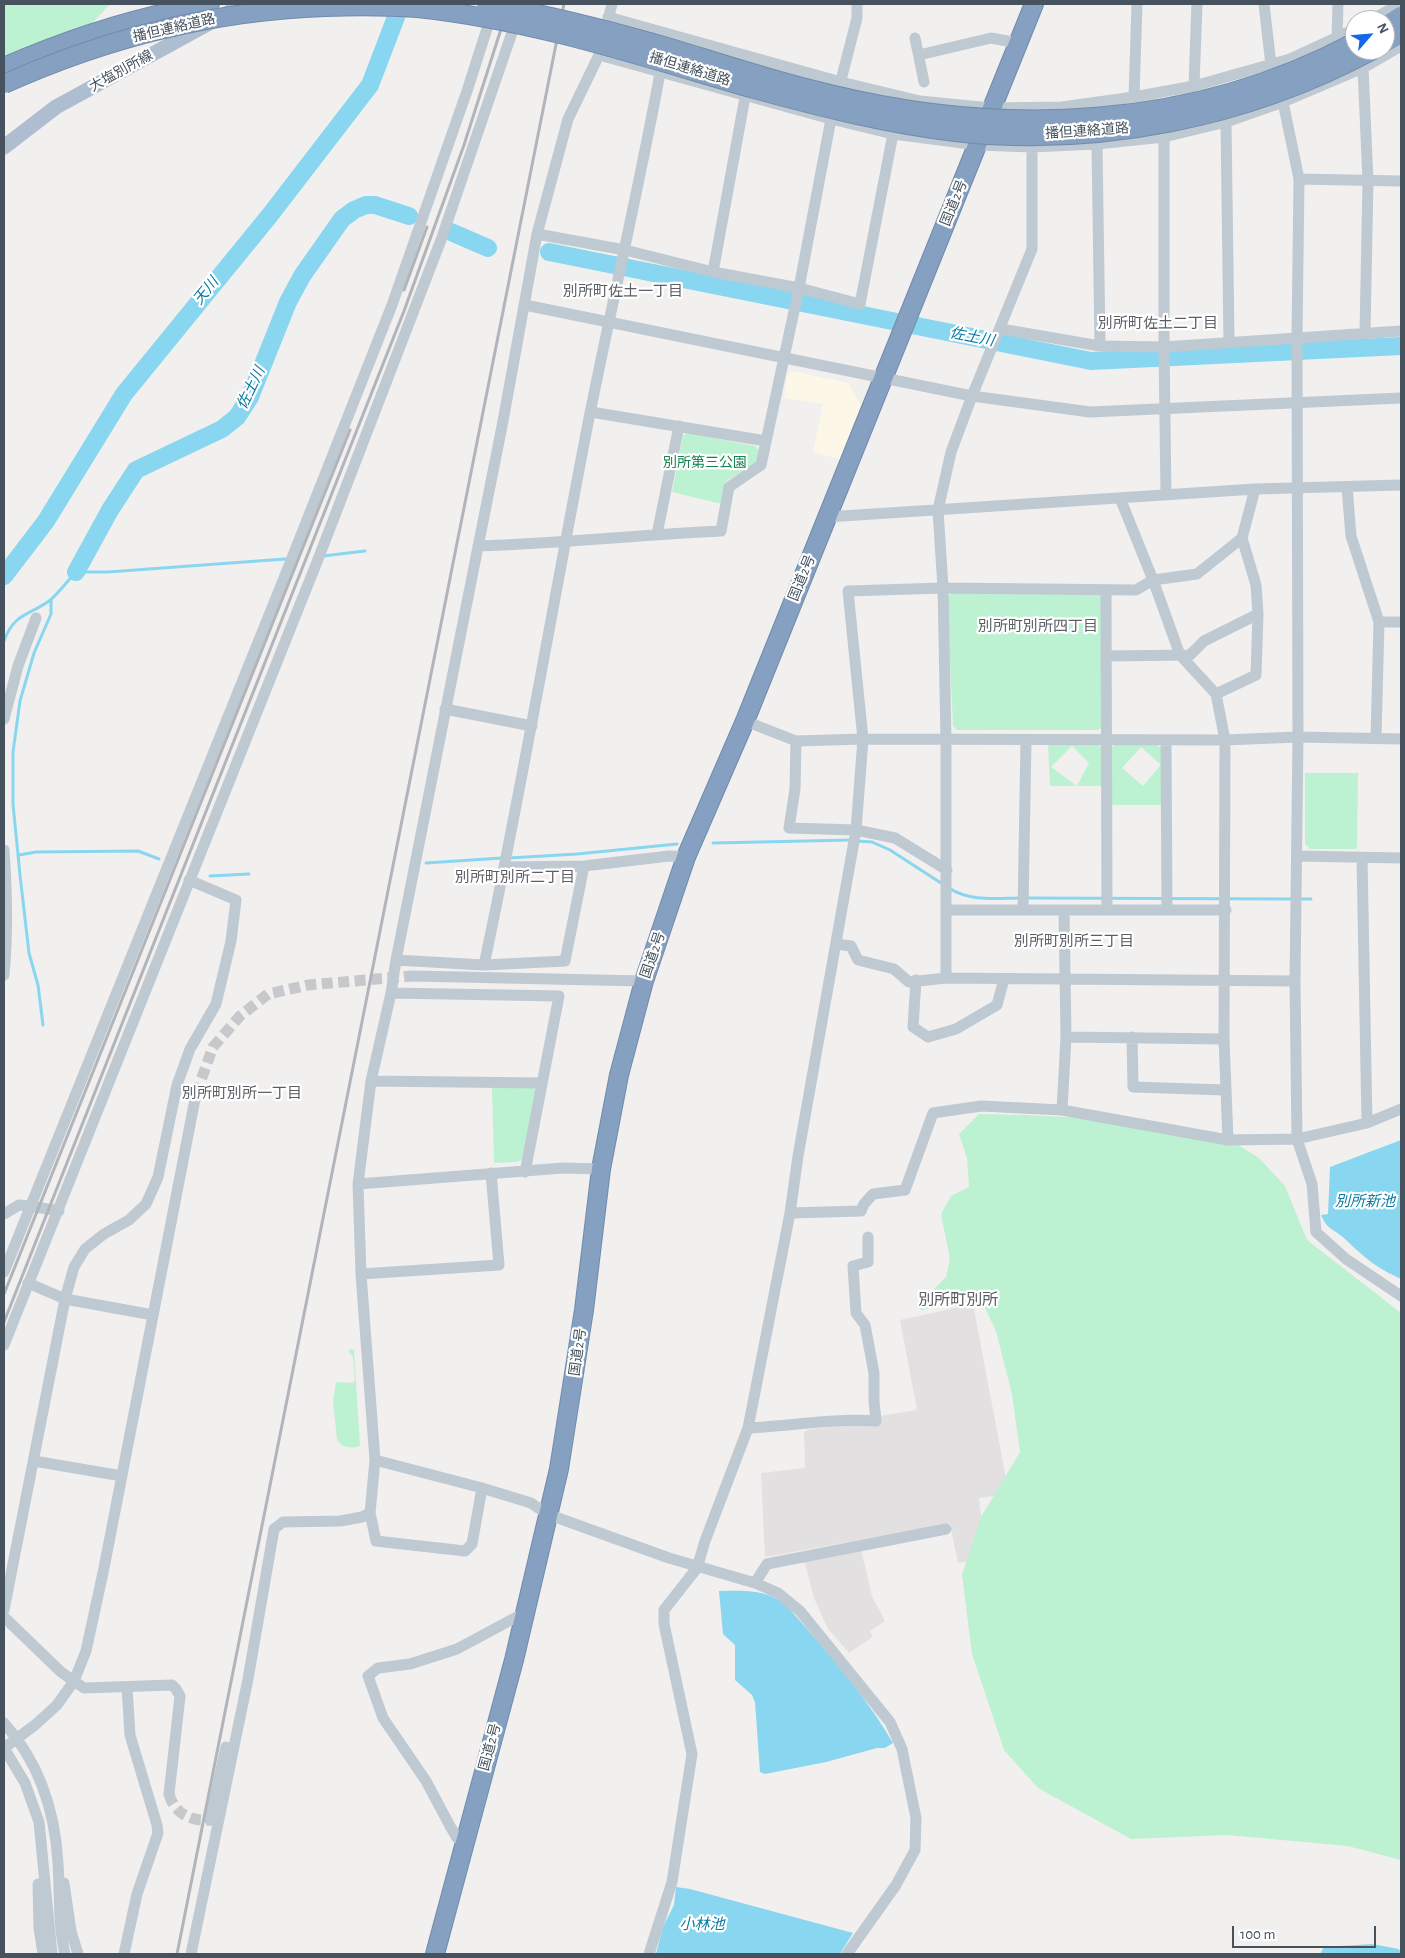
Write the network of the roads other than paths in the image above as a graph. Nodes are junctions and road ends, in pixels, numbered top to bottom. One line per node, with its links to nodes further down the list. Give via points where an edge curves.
1 (210, 4): 24 (highway, 播但連絡道路, via 108,28)
2 (244, 4): 41 (main road, 大塩別所線, via 56,107)
3 (486, 4): 19 (highway, 播但連絡道路, bridge, via 591,26 830,94 959,117 1016,120 1116,116 1163,109 1281,75)
4 (495, 4): 149 (street, via 392,305)
5 (521, 4): 113 (street, via 441,240 317,562)
6 (612, 4): 13 (street)
7 (857, 4): 27 (street, via 857,18)
8 (1034, 4): 17 (highway, 国道2号)
9 (1137, 4): 32 (street)
10 (1197, 4): 30 (street)
11 (1264, 4): 23 (street)
12 (1338, 4): 16 (street)
13 (608, 17): 20 (street); 27 (street)
14 (1345, 34): 16 (street)
15 (915, 38): 21 (street)
16 (1337, 38): 23 (street, via 1290,60)
17 (1018, 43): 21 (street, via 991,38); 34 (highway, 国道2号)
18 (1401, 46): 25 (street)
19 (1345, 47)
20 (599, 55): 26 (street); 46 (street, via 568,118)
21 (919, 55): 28 (street)
22 (1352, 60): 29 (highway, 播但連絡道路, bridge, via 1249,102 1166,123 1069,134 958,132 893,123 817,106 588,40 524,25 417,8 378,6 289,9 199,20 84,51)
23 (1271, 65): 30 (street); 33 (street)
24 (4, 67)
25 (1363, 68): 33 (street); 44 (street)
26 (660, 73): 31 (street); 47 (street)
27 (841, 82): 34 (street, via 920,101); 35 (street)
28 (924, 82)
29 (4, 84)
30 (1194, 86): 32 (street)
31 (745, 96): 35 (street); 48 (street)
32 (1134, 98): 34 (street, via 1062,107)
33 (1283, 102): 36 (street); 43 (street)
34 (992, 108): 40 (highway, 国道2号)
35 (831, 120): 37 (street); 49 (street)
36 (1226, 122): 38 (street); 55 (street)
37 (893, 134): 40 (street); 49 (street, via 860,304)
38 (1164, 136): 39 (street); 58 (street)
39 (1097, 144): 42 (street); 56 (street)
40 (978, 145): 42 (street); 60 (highway, 国道2号)
41 (4, 146)
42 (1032, 147): 54 (street, via 1032,249)
43 (1299, 179): 44 (street); 57 (street)
44 (1368, 181): 45 (street); 53 (street)
45 (1401, 182)
46 (538, 234): 47 (street); 50 (street)
47 (623, 260): 48 (street); 51 (street)
48 (713, 272): 49 (street)
49 (797, 297): 59 (street)
50 (525, 305): 51 (street); 79 (street)
51 (610, 323): 59 (street); 65 (street)
52 (1401, 331): 53 (street)
53 (1365, 333): 57 (street)
54 (998, 336): 56 (street); 61 (street)
55 (1229, 341): 57 (street); 58 (street)
56 (1100, 346): 58 (street)
57 (1297, 346): 63 (street)
58 (1164, 354): 64 (street)
59 (783, 357): 60 (street); 67 (street)
60 (883, 377): 61 (street); 75 (highway, 国道2号)
61 (972, 396): 64 (street, via 1090,412); 74 (street, via 951,452)
62 (1401, 398): 63 (street)
63 (1298, 404): 64 (street); 71 (street)
64 (1164, 410): 72 (street)
65 (590, 412): 66 (street); 78 (street)
66 (678, 426): 67 (street); 76 (street)
67 (766, 440): 76 (street, via 761,466 729,487 722,531)
68 (1401, 485): 69 (street)
69 (1348, 487): 71 (street); 85 (street, via 1351,536)
70 (1255, 489): 71 (street); 72 (street); 77 (street)
71 (1297, 489): 94 (street)
72 (1166, 495): 73 (street)
73 (1120, 498): 74 (street); 80 (street)
74 (938, 510): 75 (street); 81 (street)
75 (827, 517): 92 (highway, 国道2号)
76 (657, 534): 78 (street)
77 (1242, 538): 80 (street, via 1197,574); 83 (street, via 1256,585)
78 (566, 542): 79 (street); 93 (street)
79 (478, 546): 90 (street)
80 (1154, 580): 82 (street, via 1136,590); 87 (street)
81 (943, 588): 82 (street); 98 (street, via 848,591); 99 (street)
82 (1106, 591): 88 (street)
83 (1258, 614): 87 (street, via 1204,642 1190,655); 89 (street, via 1256,675)
84 (36, 618): 91 (street, via 18,666)
85 (1379, 622): 86 (street); 96 (street)
86 (1401, 622)
87 (1180, 655): 88 (street); 89 (street)
88 (1106, 656): 95 (street)
89 (1216, 694): 102 (street)
90 (445, 709): 93 (street); 121 (street)
91 (4, 719)
92 (745, 721): 103 (street); 107 (highway, 国道2号)
93 (532, 726): 110 (street)
94 (1298, 737): 96 (street); 102 (street); 106 (street)
95 (1105, 738): 100 (street); 101 (street); 117 (street)
96 (1376, 738): 97 (street)
97 (1401, 738)
98 (863, 739): 99 (street); 103 (street); 104 (street)
99 (946, 740): 100 (street); 112 (street)
100 (1026, 740): 115 (street)
101 (1166, 740): 102 (street); 118 (street)
102 (1225, 740): 119 (street)
103 (796, 741): 104 (street, via 795,789 789,828)
104 (856, 830): 112 (street, via 895,838); 120 (street)
105 (4, 850): 123 (street)
106 (1297, 856): 108 (street); 131 (street)
107 (686, 857): 111 (street); 129 (highway, 国道2号)
108 (1362, 858): 109 (street); 142 (street)
109 (1401, 858)
110 (506, 860): 111 (street); 122 (street)
111 (584, 866): 122 (street, via 564,962)
112 (947, 870): 114 (street)
113 (189, 880): 150 (street); 158 (street, via 236,900 231,941 216,1004 190,1049 177,1085 158,1178 146,1204 129,1220 85,1249 74,1267)
114 (947, 910): 115 (street); 125 (street)
115 (1023, 910): 116 (street)
116 (1064, 910): 117 (street); 127 (street)
117 (1107, 910): 118 (street)
118 (1167, 910): 119 (street)
119 (1226, 910): 130 (street)
120 (836, 944): 128 (street, via 851,946 858,960 894,969 909,982); 151 (street)
121 (396, 960): 122 (street); 132 (street)
122 (484, 965)
123 (4, 975)
124 (412, 976): 129 (street)
125 (946, 978): 126 (street); 128 (street)
126 (1004, 979): 127 (street); 128 (street, via 997,1005 956,1030 928,1037 913,1027)
127 (1065, 979): 130 (street); 133 (street)
128 (916, 980)
129 (644, 981): 145 (highway, 国道2号, via 619,1075)
130 (1225, 981): 131 (street); 135 (street)
131 (1295, 981): 143 (street)
132 (391, 993): 136 (street); 137 (street, via 559,996)
133 (1066, 1037): 134 (street); 141 (street)
134 (1132, 1037): 135 (street); 138 (street, via 1133,1087)
135 (1224, 1038): 138 (street)
136 (371, 1081): 137 (street); 148 (street)
137 (542, 1083): 146 (street)
138 (1225, 1090): 144 (street)
139 (196, 1094): 159 (street)
140 (1401, 1109): 142 (street)
141 (1062, 1110): 144 (street); 151 (street, via 981,1106 933,1113 905,1190 873,1194 861,1211)
142 (1366, 1123): 143 (street)
143 (1297, 1139): 144 (street); 157 (street, via 1312,1184 1316,1232 1346,1259)
144 (1228, 1140)
145 (601, 1169): 146 (street, via 563,1168); 167 (highway, 国道2号, via 568,1416)
146 (526, 1172): 147 (street)
147 (491, 1173): 148 (street); 155 (street, via 499,1265)
148 (358, 1184): 155 (street)
149 (30, 1206): 150 (street); 152 (street, via 19,1206); 154 (street)
150 (58, 1211): 156 (street)
151 (790, 1213): 161 (street)
152 (4, 1214)
153 (868, 1237): 161 (street, via 868,1262 853,1266 856,1313 865,1325 874,1373 876,1421)
154 (4, 1272)
155 (360, 1274): 162 (street)
156 (28, 1283): 158 (street); 160 (street)
157 (1401, 1296)
158 (64, 1299): 159 (street); 163 (street)
159 (153, 1315): 164 (street)
160 (4, 1345)
161 (748, 1428): 169 (street)
162 (375, 1460): 165 (street); 166 (street)
163 (34, 1461): 164 (street); 171 (street)
164 (122, 1476): 175 (street, via 91,1632)
165 (482, 1488): 166 (street, via 472,1544 465,1551 376,1541); 167 (street, via 531,1504)
166 (370, 1513): 174 (street, via 340,1521 283,1522 274,1529)
167 (548, 1514): 169 (street); 172 (highway, 国道2号)
168 (946, 1530): 170 (street, via 767,1564)
169 (697, 1568): 170 (street); 192 (street, via 664,1610 664,1624 692,1754 672,1882)
170 (755, 1583): 193 (street, via 778,1593 800,1611 890,1722 902,1749 916,1818 914,1850 896,1885)
171 (4, 1610)
172 (524, 1613): 182 (highway, 国道2号); 182 (street, via 457,1649 410,1664 378,1668 368,1676 383,1718 426,1781 457,1838)
173 (4, 1617): 175 (street)
174 (248, 1679): 181 (street, via 240,1686); 190 (street)
175 (74, 1681): 176 (street, via 84,1688); 178 (street, via 57,1705)
176 (127, 1687): 180 (street, via 172,1685 180,1696); 189 (street, via 130,1735 158,1833 137,1894)
177 (4, 1724): 178 (street)
178 (17, 1739): 179 (street); 184 (street, via 46,1795)
179 (4, 1748): 183 (street, via 30,1796)
180 (168, 1794)
181 (210, 1820)
182 (464, 1841): 191 (highway, 国道2号)
183 (42, 1849): 185 (street, via 38,1890); 186 (street)
184 (58, 1862): 187 (street); 188 (street)
185 (43, 1954)
186 (52, 1954)
187 (65, 1954)
188 (78, 1954)
189 (124, 1954)
190 (191, 1954)
191 (435, 1954)
192 (648, 1954)
193 (847, 1954)

